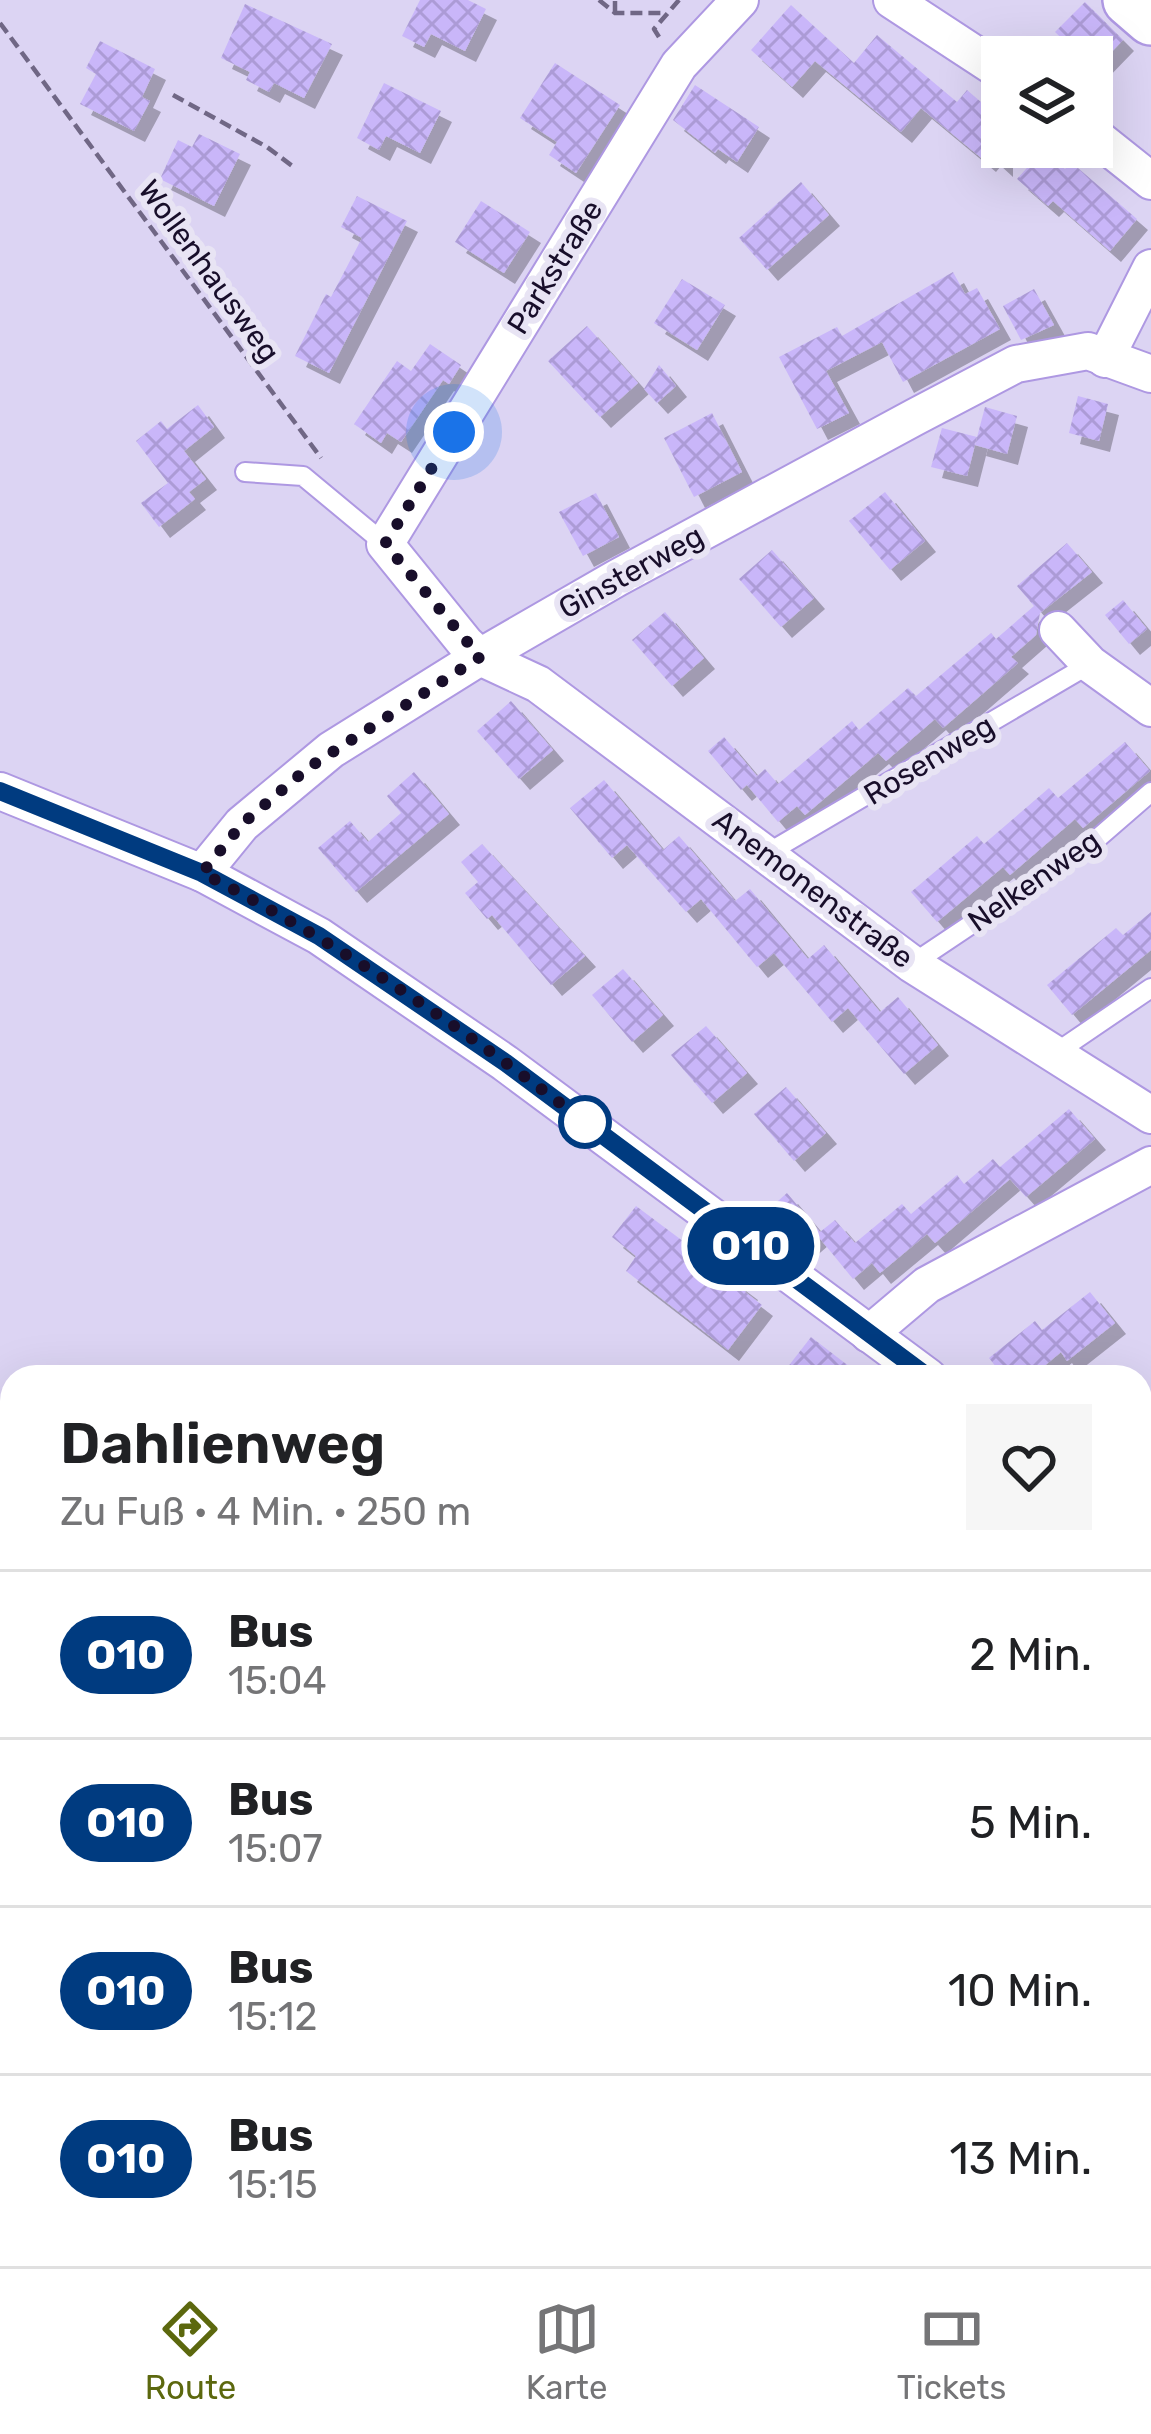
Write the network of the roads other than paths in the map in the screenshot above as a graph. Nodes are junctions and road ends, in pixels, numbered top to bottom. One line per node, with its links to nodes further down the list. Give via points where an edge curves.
1 (740, 0): 12 (street, Parkstraße, via 679,64)
2 (892, 0): 5 (street)
3 (1129, 0): 4 (street)
4 (1151, 19)
5 (981, 58)
6 (1113, 151): 7 (street)
7 (1151, 181)
8 (1151, 268): 9 (street)
9 (1106, 359): 10 (street, Ginsterweg); 14 (street, Ginsterweg, via 1088,351 1016,364)
10 (1151, 374)
11 (245, 472): 12 (lane, via 303,476)
12 (385, 544): 14 (street)
13 (1058, 631): 15 (street)
14 (480, 657): 19 (street, Anemonenstraße, via 538,684); 20 (street, Ginsterweg, via 316,762 242,824)
15 (1090, 664): 16 (street); 19 (lane, Rosenweg)
16 (1151, 708)
17 (0, 791): 20 (street)
18 (1151, 792): 21 (lane, Nelkenweg, via 1090,845)
19 (766, 854): 21 (street, Anemonenstraße)
20 (202, 873): 26 (street, via 287,916 412,997)
21 (912, 964): 23 (street, Anemonenstraße)
22 (1151, 988): 23 (lane)
23 (1054, 1054): 24 (street, Anemonenstraße)
24 (1151, 1115)
25 (1151, 1165): 26 (street, via 927,1285)
26 (869, 1334): 27 (street)
27 (912, 1365)

